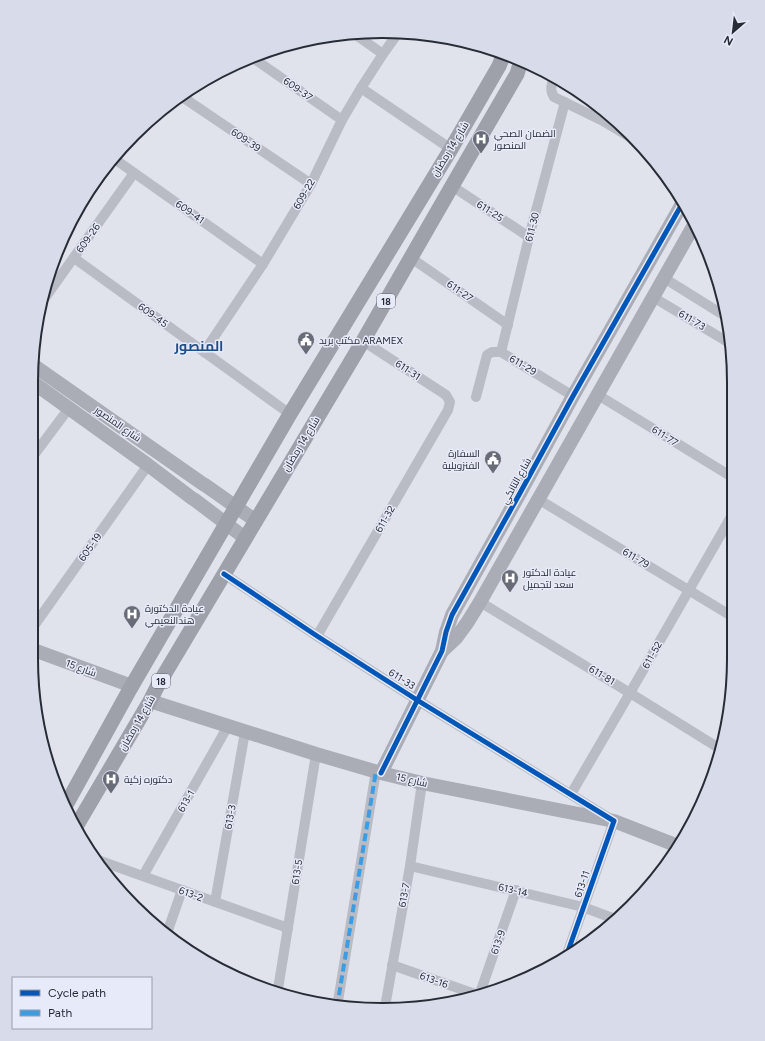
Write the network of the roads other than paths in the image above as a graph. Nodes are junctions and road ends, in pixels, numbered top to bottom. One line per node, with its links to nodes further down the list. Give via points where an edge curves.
1 (361, 39): 3 (street)
2 (394, 39): 3 (street, 609-22)
3 (383, 54): 8 (street, 609-22)
4 (502, 59): 13 (main road, شارع 14 رمضان / 18)
5 (258, 61): 12 (street, 609-37)
6 (519, 67): 17 (main road, شارع 14 رمضان / 18)
7 (552, 83): 10 (street, via 552,94)
8 (361, 88): 12 (street, 609-22); 13 (street)
9 (186, 100): 16 (street, 609-39)
10 (565, 102): 11 (street); 20 (street, 611-30)
11 (598, 114)
12 (342, 120): 16 (street, 609-22)
13 (451, 149): 40 (main road, شارع 14 رمضان / 18)
14 (118, 161): 15 (street, 609-41)
15 (134, 173): 21 (street, 609-26); 23 (street, 609-41)
16 (310, 184): 23 (street, 609-22)
17 (452, 186): 20 (street, 611-25); 22 (main road, شارع 14 رمضان / 18)
18 (680, 208): 36 (street, شارع التانكي)
19 (691, 230): 24 (street, شارع التانكي)
20 (529, 237): 28 (street, 611-30)
21 (74, 258): 25 (street, 609-26); 31 (street, 609-45)
22 (411, 258): 28 (street, 611-27); 30 (main road, شارع 14 رمضان / 18)
23 (263, 264): 31 (street, 609-22)
24 (664, 278): 26 (street, شارع التانكي); 27 (street)
25 (51, 290)
26 (653, 297): 29 (street, 611-73); 35 (street, شارع التانكي)
27 (719, 313)
28 (508, 325): 32 (street, 611-30)
29 (724, 340)
30 (363, 341): 38 (street, 611-31, via 446,395); 47 (main road, شارع 14 رمضان / 18)
31 (204, 352): 40 (street, 609-45)
32 (501, 352): 36 (street, 611-29); 37 (street, 611-29, via 487,355)
33 (39, 369): 45 (street, شارع المنصور)
34 (38, 386): 39 (street, شارع المنصور)
35 (598, 395): 43 (street, 611-77); 44 (street, شارع التانكي)
36 (573, 396): 46 (street, شارع التانكي)
37 (476, 397)
38 (450, 402): 57 (street, 611-32, via 448,410)
39 (69, 408): 41 (street); 42 (street, شارع المنصور)
40 (290, 414): 45 (main road, شارع 14 رمضان / 18)
41 (38, 450)
42 (148, 465): 48 (street, شارع المنصور); 56 (street, 605-19)
43 (727, 474)
44 (538, 499): 50 (street, شارع التانكي); 53 (street, 611-79)
45 (236, 507): 47 (street, شارع المنصور); 48 (main road, شارع 14 رمضان / 18)
46 (505, 520): 50 (street); 58 (street, شارع التانكي, via 452,615)
47 (256, 521): 51 (main road, شارع 14 رمضان / 18)
48 (226, 524): 51 (street, شارع المنصور); 61 (main road, شارع 14 رمضان / 18)
49 (727, 524): 53 (street, 611-52)
50 (522, 529): 54 (street, شارع التانكي)
51 (246, 538): 52 (main road, شارع 14 رمضان / 18)
52 (224, 574): 57 (street, 611-33); 64 (main road, شارع 14 رمضان / 18)
53 (690, 590): 55 (street, 611-79); 62 (street, 611-52)
54 (480, 602): 58 (street, شارع التانكي, via 464,628); 62 (street, 611-81)
55 (727, 613)
56 (38, 620)
57 (317, 636): 63 (street, 611-33)
58 (442, 651): 63 (street, شارع التانكي)
59 (38, 652): 61 (street, شارع 15)
60 (38, 655): 61 (street, شارع 15)
61 (131, 688): 72 (main road, شارع 14 رمضان / 18)
62 (630, 693): 67 (street, 611-81); 71 (street, 611-52)
63 (417, 700): 69 (street, شارع التانكي); 71 (street, 611-33)
64 (150, 701): 65 (street, شارع 15); 73 (main road, شارع 14 رمضان / 18)
65 (228, 726): 66 (street, شارع 15); 78 (street, 613-1)
66 (246, 732): 68 (street, شارع 15); 81 (street, 613-3)
67 (715, 746)
68 (316, 754): 69 (street, شارع 15); 85 (street, 613-5)
69 (378, 772): 70 (street, شارع 15); 91 (street)
70 (422, 783): 74 (street, شارع 15); 77 (street, 613-7)
71 (571, 794): 74 (street, 611-33)
72 (69, 800)
73 (79, 821)
74 (614, 821): 75 (street, شارع 15); 82 (street, 613-11)
75 (673, 844)
76 (105, 863): 78 (street, 613-2)
77 (410, 866): 80 (street, 613-14); 87 (street, 613-7)
78 (143, 876): 79 (street, 613-2)
79 (182, 890): 81 (street, 613-2); 84 (street)
80 (516, 890): 82 (street, 613-14); 89 (street, 613-9)
81 (215, 902): 85 (street, 613-2)
82 (583, 907): 83 (street, 613-14); 86 (street, 613-11)
83 (611, 917)
84 (168, 928)
85 (288, 928): 88 (street, 613-5)
86 (569, 948)
87 (392, 965): 90 (street, 613-16); 92 (street, 613-7)
88 (278, 987)
89 (482, 988)
90 (469, 992)
91 (338, 1000)
92 (386, 1003)

